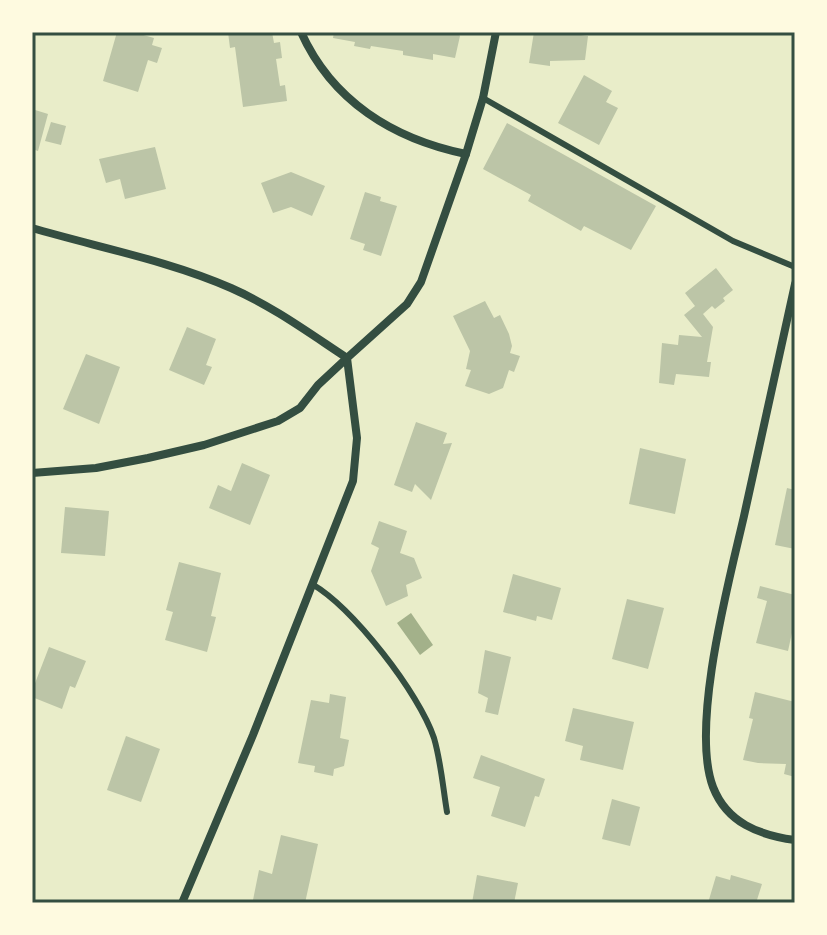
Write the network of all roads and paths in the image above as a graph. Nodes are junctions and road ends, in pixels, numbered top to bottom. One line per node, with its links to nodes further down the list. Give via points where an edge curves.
1 (301, 32): 4 (street, via 322,72 363,109 411,137)
2 (496, 32): 3 (street)
3 (483, 98): 4 (street); 6 (lane, via 733,241)
4 (466, 154): 8 (street, via 415,295)
5 (32, 228): 8 (street, via 230,287)
6 (795, 267)
7 (795, 284): 12 (street, via 724,606 707,734 709,774 723,804 756,832)
8 (347, 358): 9 (street, via 300,408 278,421 148,458); 10 (street, via 356,465)
9 (32, 473)
10 (312, 584): 11 (lane, via 358,624 415,696 434,740); 13 (street)
11 (447, 812)
12 (795, 840)
13 (182, 903)

